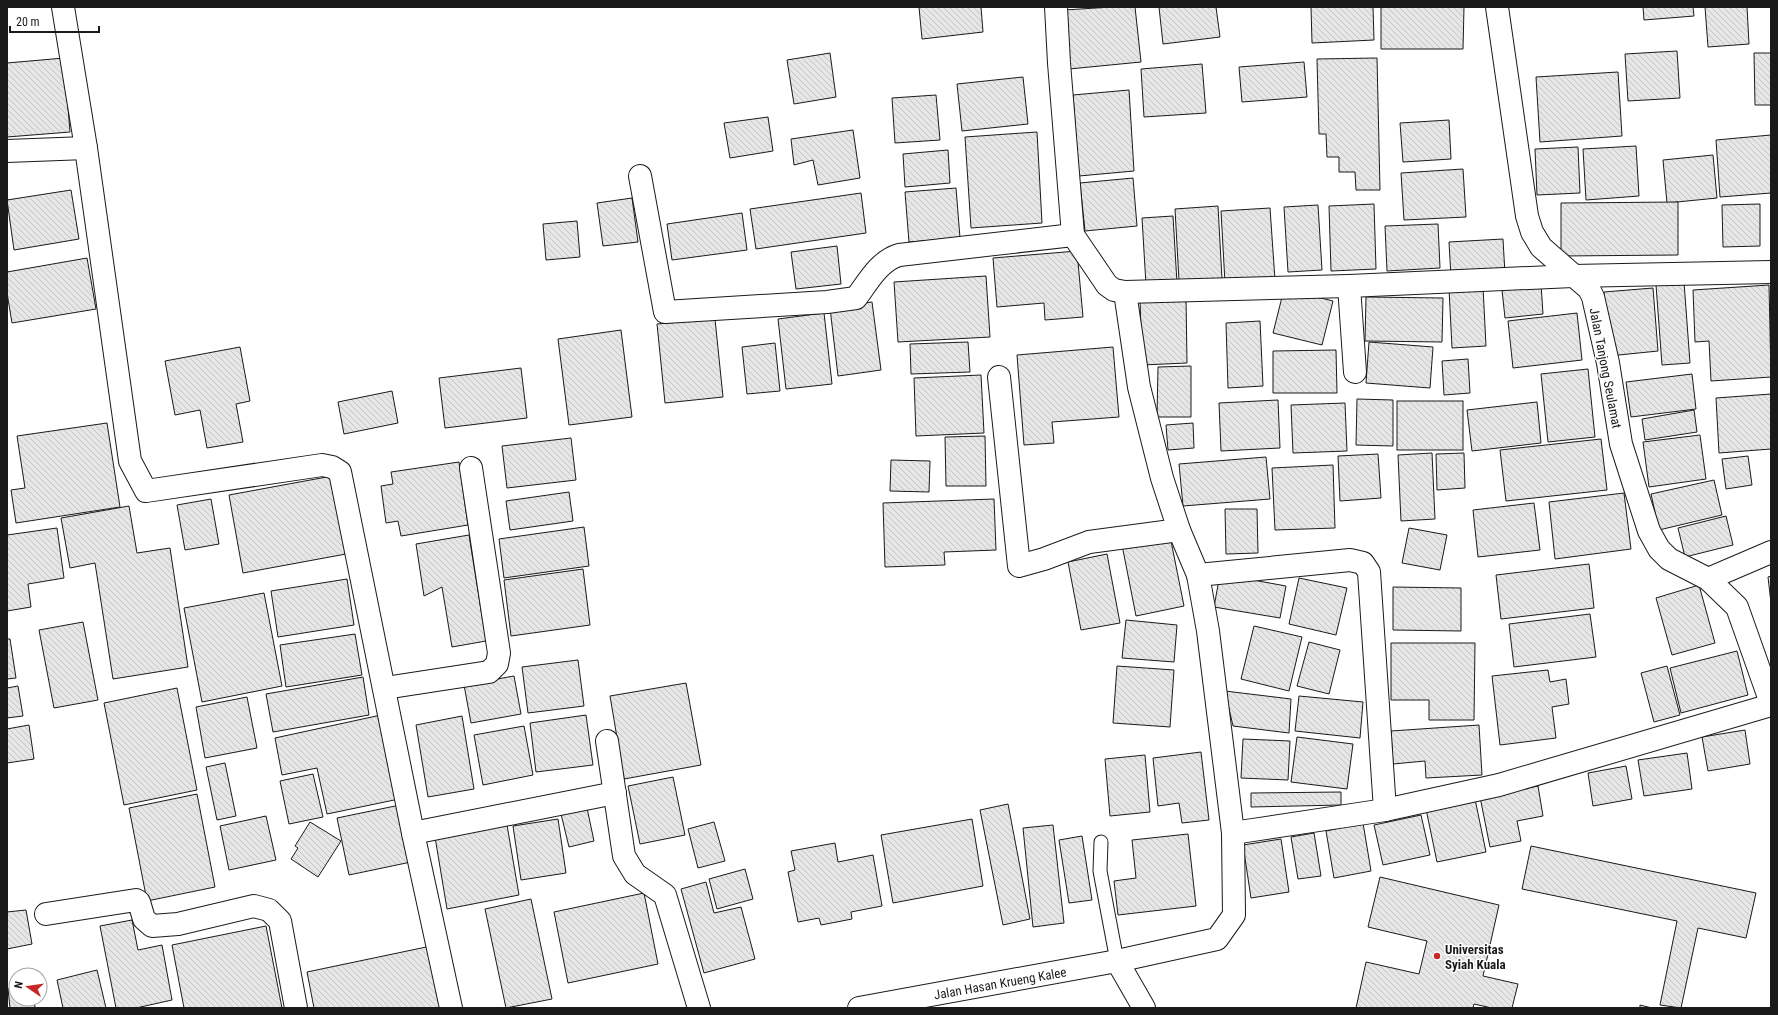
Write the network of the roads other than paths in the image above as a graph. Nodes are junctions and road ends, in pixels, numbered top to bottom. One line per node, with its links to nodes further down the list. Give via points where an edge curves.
1 (63, 7): 4 (street)
2 (1056, 7): 7 (street)
3 (1497, 7): 9 (street, Jalan Tanjong Seulamat, via 1527,216 1532,232 1541,247)
4 (86, 148): 5 (street); 19 (street, via 130,461 146,491 322,465 332,466 340,472)
5 (7, 150)
6 (640, 176): 7 (street, via 665,312 856,298 882,264 899,255)
7 (1073, 234): 11 (street, via 1107,285 1114,290)
8 (1771, 272): 9 (street)
9 (1573, 276): 10 (street); 18 (street, Jalan Tanjong Seulamat, via 1589,289 1593,297 1608,363 1621,444 1649,531 1659,549 1669,559)
10 (1349, 286): 11 (street); 12 (street)
11 (1125, 292): 15 (street, Jalan Hasan Krueng Kalee, via 1139,387 1162,478)
12 (1355, 372)
13 (999, 377): 15 (street, via 1019,566 1089,542)
14 (471, 468): 19 (street, via 499,652 496,664 489,672)
15 (1180, 530): 17 (street, Jalan Hasan Krueng Kalee)
16 (1771, 552): 18 (street)
17 (1198, 575): 23 (street, via 1350,560 1363,562 1369,572); 25 (street, Jalan Hasan Krueng Kalee, via 1208,631)
18 (1708, 579): 20 (street, Jalan Tanjong Seulamat, via 1737,607)
19 (385, 688): 24 (street)
20 (1771, 704): 23 (street, via 1499,785)
21 (607, 741): 22 (street)
22 (615, 793): 24 (street); 31 (street, via 624,856 634,874 665,896)
23 (1385, 810): 25 (street)
24 (413, 833): 30 (street)
25 (1234, 833): 28 (street, Jalan Hasan Krueng Kalee, via 1234,914 1217,939)
26 (1101, 842): 28 (lane, via 1100,871)
27 (46, 914): 29 (street, via 136,900 144,919 152,926 178,924 254,906 269,910 280,921)
28 (1117, 961): 32 (street, Jalan Hasan Krueng Kalee); 33 (street)
29 (296, 1008)
30 (451, 1008)
31 (699, 1008)
32 (859, 1008)
33 (1144, 1008)

